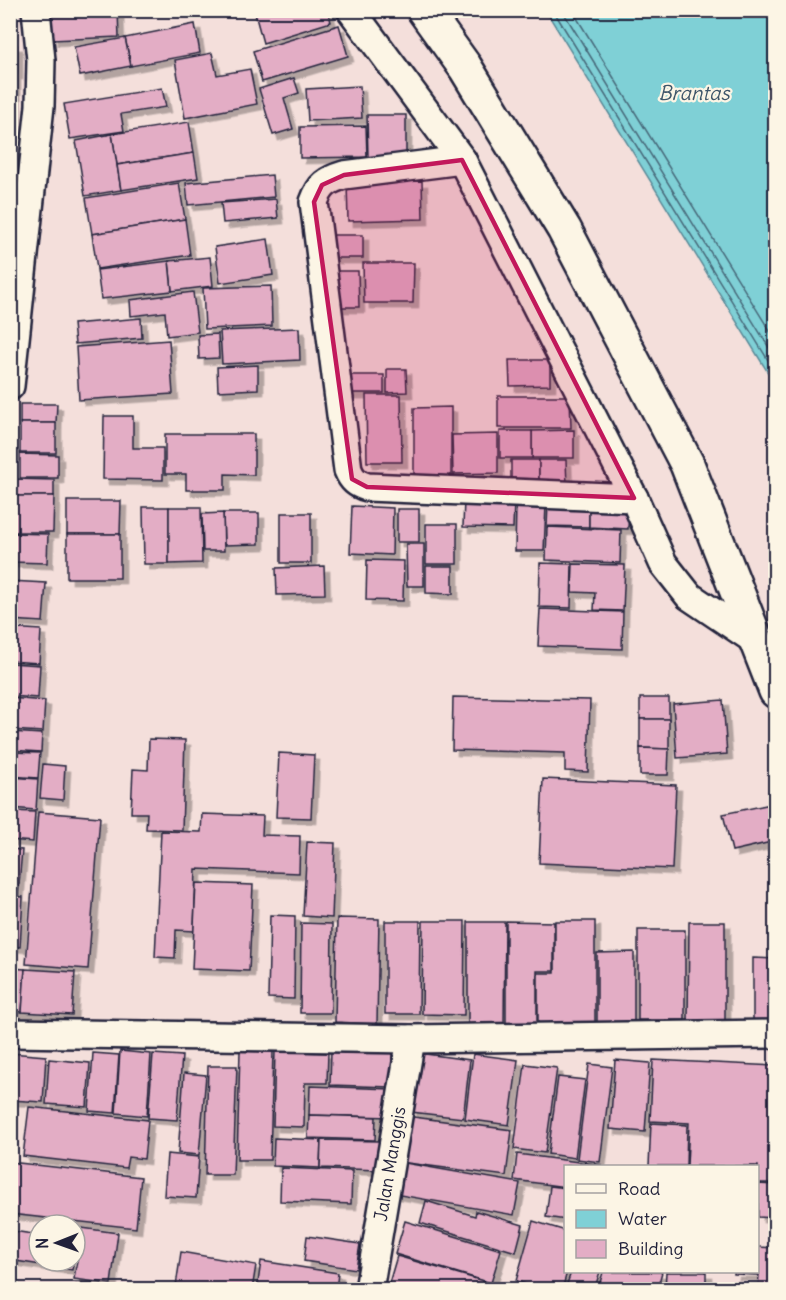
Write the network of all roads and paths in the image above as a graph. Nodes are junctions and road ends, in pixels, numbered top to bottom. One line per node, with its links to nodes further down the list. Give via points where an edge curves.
1 (36, 10): 5 (street, via 40,106)
2 (351, 10): 4 (street)
3 (424, 10): 7 (main road, via 465,67 564,229 687,464)
4 (462, 160): 6 (street); 6 (street, via 344,175 322,185 314,202 352,478 367,487)
5 (10, 386)
6 (634, 498): 7 (street, via 674,579 689,596)
7 (756, 641): 8 (main road)
8 (776, 691)
9 (10, 1032): 11 (street)
10 (776, 1034): 11 (street)
11 (411, 1039): 12 (street, Jalan Manggis)
12 (369, 1290)

